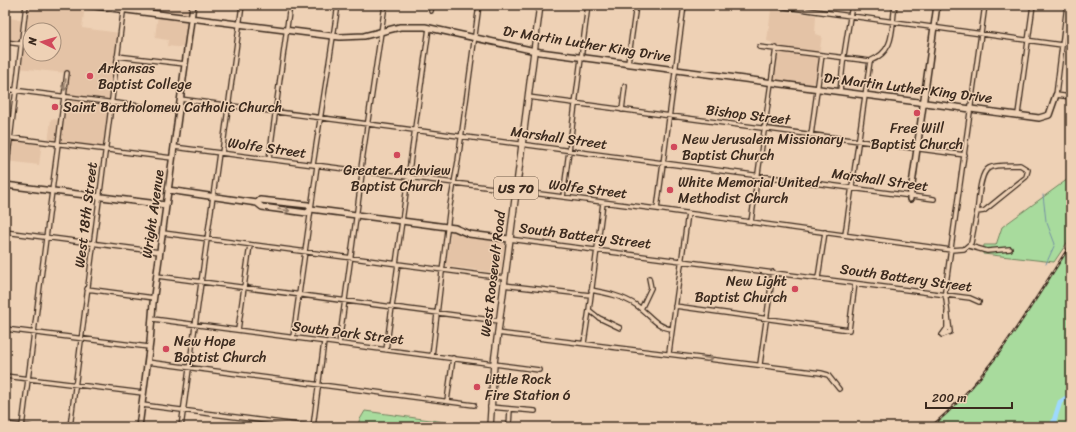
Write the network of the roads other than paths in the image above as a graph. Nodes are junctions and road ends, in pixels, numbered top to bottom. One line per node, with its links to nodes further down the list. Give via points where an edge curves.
1 (26, 5): 36 (street)
2 (86, 5): 21 (street, Dr Martin Luther King Drive)
3 (193, 5): 24 (street, Wright Avenue)
4 (242, 5): 26 (street)
5 (290, 5): 29 (street)
6 (338, 5): 32 (street)
7 (385, 5): 30 (street)
8 (432, 5): 22 (street)
9 (479, 5): 33 (street)
10 (540, 5): 40 (main road, West Roosevelt Road / US 70)
11 (588, 5): 43 (street)
12 (636, 5): 46 (street)
13 (684, 5): 48 (street)
14 (771, 5): 23 (street)
15 (852, 5): 23 (street)
16 (895, 5): 25 (street)
17 (937, 5): 28 (street)
18 (985, 5): 31 (street)
19 (1033, 5): 34 (street)
20 (1068, 5): 37 (street)
21 (124, 7): 24 (street, Dr Martin Luther King Drive); 42 (street, West 18th Street)
22 (431, 11)
23 (850, 17): 25 (street); 44 (street)
24 (192, 19): 26 (street, Dr Martin Luther King Drive); 47 (street, Wright Avenue)
25 (892, 22): 28 (street); 45 (street, via 888,49)
26 (239, 24): 29 (street, Dr Martin Luther King Drive); 65 (street)
27 (429, 28): 30 (street, Dr Martin Luther King Drive, via 406,27); 33 (street, Dr Martin Luther King Drive); 75 (street)
28 (934, 29): 31 (street); 62 (street)
29 (286, 30): 32 (street, Dr Martin Luther King Drive); 69 (street)
30 (381, 32): 32 (street, Dr Martin Luther King Drive, via 353,38); 73 (street)
31 (981, 34): 34 (street); 66 (street)
32 (333, 36): 72 (street)
33 (475, 37): 40 (street, Dr Martin Luther King Drive); 77 (street)
34 (1028, 40): 37 (street); 70 (street)
35 (5, 42): 36 (street)
36 (21, 44): 54 (street)
37 (1062, 45): 57 (street)
38 (759, 47): 39 (street)
39 (776, 48): 41 (street); 50 (street)
40 (534, 51): 43 (street, Dr Martin Luther King Drive); 59 (main road, West Roosevelt Road / US 70)
41 (822, 55): 44 (street); 52 (street)
42 (117, 56): 47 (street); 63 (street, West 18th Street)
43 (581, 57): 46 (street, Dr Martin Luther King Drive); 64 (street)
44 (844, 57): 45 (street); 55 (street)
45 (870, 61): 56 (street)
46 (628, 63): 48 (street, Dr Martin Luther King Drive)
47 (185, 64): 61 (street, Wright Avenue)
48 (675, 70): 50 (street, Dr Martin Luther King Drive); 71 (street)
49 (67, 73): 58 (street, one-way to 58)
50 (771, 82): 52 (street, Dr Martin Luther King Drive); 74 (street)
51 (625, 86): 67 (street)
52 (817, 88): 55 (street, Dr Martin Luther King Drive); 76 (street)
53 (5, 89): 54 (street)
54 (17, 91): 58 (street); 79 (street)
55 (840, 91): 56 (street, Dr Martin Luther King Drive)
56 (865, 94): 62 (street, Dr Martin Luther King Drive); 80 (street)
57 (1056, 95): 60 (street); 70 (street, Dr Martin Luther King Drive, via 1048,116 1039,118)
58 (63, 97): 63 (street); 81 (street)
59 (528, 97): 64 (street, Bishop Street); 82 (main road, West Roosevelt Road / US 70)
60 (1071, 97)
61 (180, 99): 65 (street, Marshall Street); 68 (street, Wright Avenue)
62 (924, 102): 66 (street, Dr Martin Luther King Drive); 84 (street)
63 (111, 103): 68 (street); 85 (street, West 18th Street)
64 (575, 104): 67 (street, Bishop Street); 86 (street)
65 (228, 105): 69 (street, Marshall Street); 87 (street)
66 (971, 108): 70 (street, Dr Martin Luther King Drive); 88 (street)
67 (622, 110): 71 (street, Bishop Street)
68 (179, 111): 83 (street, Wright Avenue)
69 (275, 112): 72 (street, Marshall Street); 90 (street)
70 (1018, 114)
71 (669, 116): 74 (street, Bishop Street); 91 (street)
72 (320, 118): 73 (street, Marshall Street); 92 (street)
73 (367, 124): 75 (street, Marshall Street); 93 (street)
74 (764, 128): 76 (street, Bishop Street); 94 (street)
75 (414, 130): 77 (street, Marshall Street); 95 (street)
76 (811, 134): 80 (street, Bishop Street)
77 (462, 136): 82 (street, Marshall Street); 97 (street)
78 (5, 137): 79 (street)
79 (11, 138): 81 (street); 96 (street)
80 (858, 141): 84 (street, Bishop Street); 98 (street)
81 (58, 144): 85 (street); 99 (street)
82 (522, 144): 86 (street, Marshall Street); 101 (main road, West Roosevelt Road / US 70)
83 (174, 147): 87 (street, Wolfe Street); 89 (street, Wright Avenue)
84 (918, 148): 88 (street, Bishop Street); 105 (street)
85 (104, 150): 89 (street); 102 (street, West 18th Street)
86 (569, 151): 91 (street, Marshall Street); 104 (street)
87 (220, 153): 90 (street, Wolfe Street); 103 (street)
88 (964, 155): 130 (street)
89 (172, 158): 100 (street, Wright Avenue)
90 (269, 159): 92 (street, Wolfe Street)
91 (663, 163): 94 (street, Marshall Street); 111 (street)
92 (315, 165): 93 (street, Wolfe Street); 110 (street)
93 (361, 171): 95 (street, Wolfe Street); 114 (street)
94 (757, 175): 98 (street, Marshall Street); 116 (street)
95 (408, 176): 97 (street, Wolfe Street); 115 (street)
96 (5, 183): 99 (street)
97 (454, 183): 101 (street, Wolfe Street); 117 (street)
98 (851, 188): 105 (street, Marshall Street); 121 (street)
99 (52, 190): 102 (street); 122 (street)
100 (168, 190): 103 (street, South Battery Street); 109 (street, Wright Avenue)
101 (516, 192): 104 (street, Wolfe Street); 123 (main road, West Roosevelt Road / US 70)
102 (99, 196): 109 (street); 125 (street, West 18th Street)
103 (213, 196): 107 (street, South Battery Street); 124 (street)
104 (563, 197): 108 (street, Wolfe Street)
105 (910, 198): 106 (street, Marshall Street)
106 (934, 199)
107 (257, 202): 110 (street, via 263,200 308,205); 110 (street, South Battery Street, one-way to 110, via 262,207 307,213)
108 (602, 202): 111 (street, Wolfe Street); 128 (street)
109 (166, 205): 120 (street, Wright Avenue)
110 (311, 209): 114 (street, South Battery Street); 132 (street)
111 (657, 209): 113 (street, Wolfe Street)
112 (978, 212): 112 (street, via 982,177 987,169 995,166 1020,165 1027,168 1028,172 1022,181 984,211); 127 (street, via 974,235)
113 (688, 213): 116 (street, Wolfe Street); 134 (street)
114 (357, 215): 115 (street, South Battery Street); 133 (street)
115 (402, 220): 117 (street, South Battery Street); 135 (street)
116 (751, 222): 119 (street, Wolfe Street)
117 (447, 227): 123 (street, South Battery Street, via 469,234); 136 (street)
118 (5, 232): 122 (street)
119 (824, 232): 121 (street, Wolfe Street); 141 (street)
120 (163, 233): 124 (street); 131 (street, Wright Avenue)
121 (845, 235): 130 (street, Wolfe Street)
122 (46, 238): 125 (street); 168 (street)
123 (509, 238): 128 (street, South Battery Street); 139 (main road, West Roosevelt Road / US 70)
124 (208, 239): 126 (street); 142 (street)
125 (93, 244): 131 (street); 146 (street, West 18th Street)
126 (250, 245): 132 (street); 145 (street)
127 (969, 246): 129 (street, via 987,251); 130 (street)
128 (597, 249): 134 (street, South Battery Street); 147 (street)
129 (1010, 249)
130 (951, 250): 150 (street)
131 (160, 252): 138 (street, Wright Avenue)
132 (305, 252): 133 (street); 148 (street)
133 (351, 258): 135 (street); 152 (street)
134 (682, 261): 137 (street, South Battery Street); 155 (street)
135 (397, 264): 136 (street); 156 (street)
136 (443, 270): 139 (street); 159 (street)
137 (773, 272): 141 (street, South Battery Street); 160 (street)
138 (157, 276): 142 (street); 151 (street, Wright Avenue)
139 (504, 278): 144 (main road, West Roosevelt Road / US 70)
140 (649, 278): 157 (street, via 651,288)
141 (818, 278): 143 (street, South Battery Street)
142 (201, 282): 145 (street); 163 (street)
143 (855, 283): 150 (street, South Battery Street); 160 (street, via 849,330)
144 (504, 285): 149 (street); 162 (main road, West Roosevelt Road / US 70)
145 (244, 288): 148 (street); 167 (street)
146 (88, 289): 151 (street); 170 (street, West 18th Street)
147 (591, 290): 149 (street); 157 (street, via 619,296)
148 (299, 295): 152 (street); 171 (street)
149 (590, 295): 158 (street)
150 (946, 295): 153 (street, South Battery Street, via 970,298); 154 (street)
151 (154, 298): 161 (street, Wright Avenue)
152 (345, 301): 156 (street); 174 (street)
153 (979, 302)
154 (947, 305): 154 (street, via 947,328 942,335 950,332)
155 (675, 306): 160 (street); 166 (street)
156 (392, 307): 159 (street); 176 (street)
157 (641, 309): 166 (street, via 660,325)
158 (589, 310): 164 (street); 173 (street)
159 (438, 313): 162 (street); 178 (street)
160 (766, 318): 182 (street)
161 (153, 319): 163 (street, South Park Street); 175 (street, Wright Avenue)
162 (499, 321): 169 (main road, West Roosevelt Road / US 70)
163 (195, 325): 167 (street, South Park Street); 183 (street)
164 (620, 328)
165 (5, 329): 168 (street)
166 (672, 329): 177 (street)
167 (238, 330): 171 (street, South Park Street)
168 (34, 332): 170 (street); 186 (street)
169 (498, 333): 173 (street); 181 (main road, West Roosevelt Road / US 70)
170 (81, 338): 175 (street); 188 (street, West 18th Street)
171 (293, 338): 172 (street, South Park Street)
172 (324, 342): 174 (street, South Park Street); 187 (street)
173 (584, 343): 177 (street)
174 (339, 344): 176 (street, South Park Street)
175 (149, 347): 180 (street, Wright Avenue)
176 (386, 350): 178 (street, South Park Street)
177 (668, 353): 182 (street, one-way to 182)
178 (432, 356): 179 (street, South Park Street)
179 (453, 358): 181 (street, South Park Street); 191 (street)
180 (148, 362): 183 (street); 190 (street, Wright Avenue)
181 (494, 363): 184 (street, South Park Street); 194 (main road, West Roosevelt Road / US 70)
182 (760, 364): 189 (street, via 826,374)
183 (189, 368): 187 (street); 196 (street)
184 (539, 370)
185 (5, 376): 186 (street)
186 (28, 379): 188 (street); 199 (street)
187 (319, 384): 191 (street); 204 (street)
188 (76, 385): 190 (street); 201 (street, West 18th Street)
189 (839, 389)
190 (144, 393): 193 (street, Wright Avenue)
191 (447, 401): 192 (street)
192 (474, 405)
193 (142, 406): 196 (street); 202 (street, Wright Avenue)
194 (490, 407): 195 (street); 205 (main road, West Roosevelt Road / US 70)
195 (510, 409): 197 (street); 206 (street)
196 (184, 411): 203 (street); 204 (street)
197 (535, 411)
198 (5, 424): 199 (street)
199 (22, 426): 200 (street)
200 (30, 427)
201 (70, 427)
202 (139, 427)
203 (182, 427)
204 (313, 427)
205 (490, 427)
206 (509, 427)

